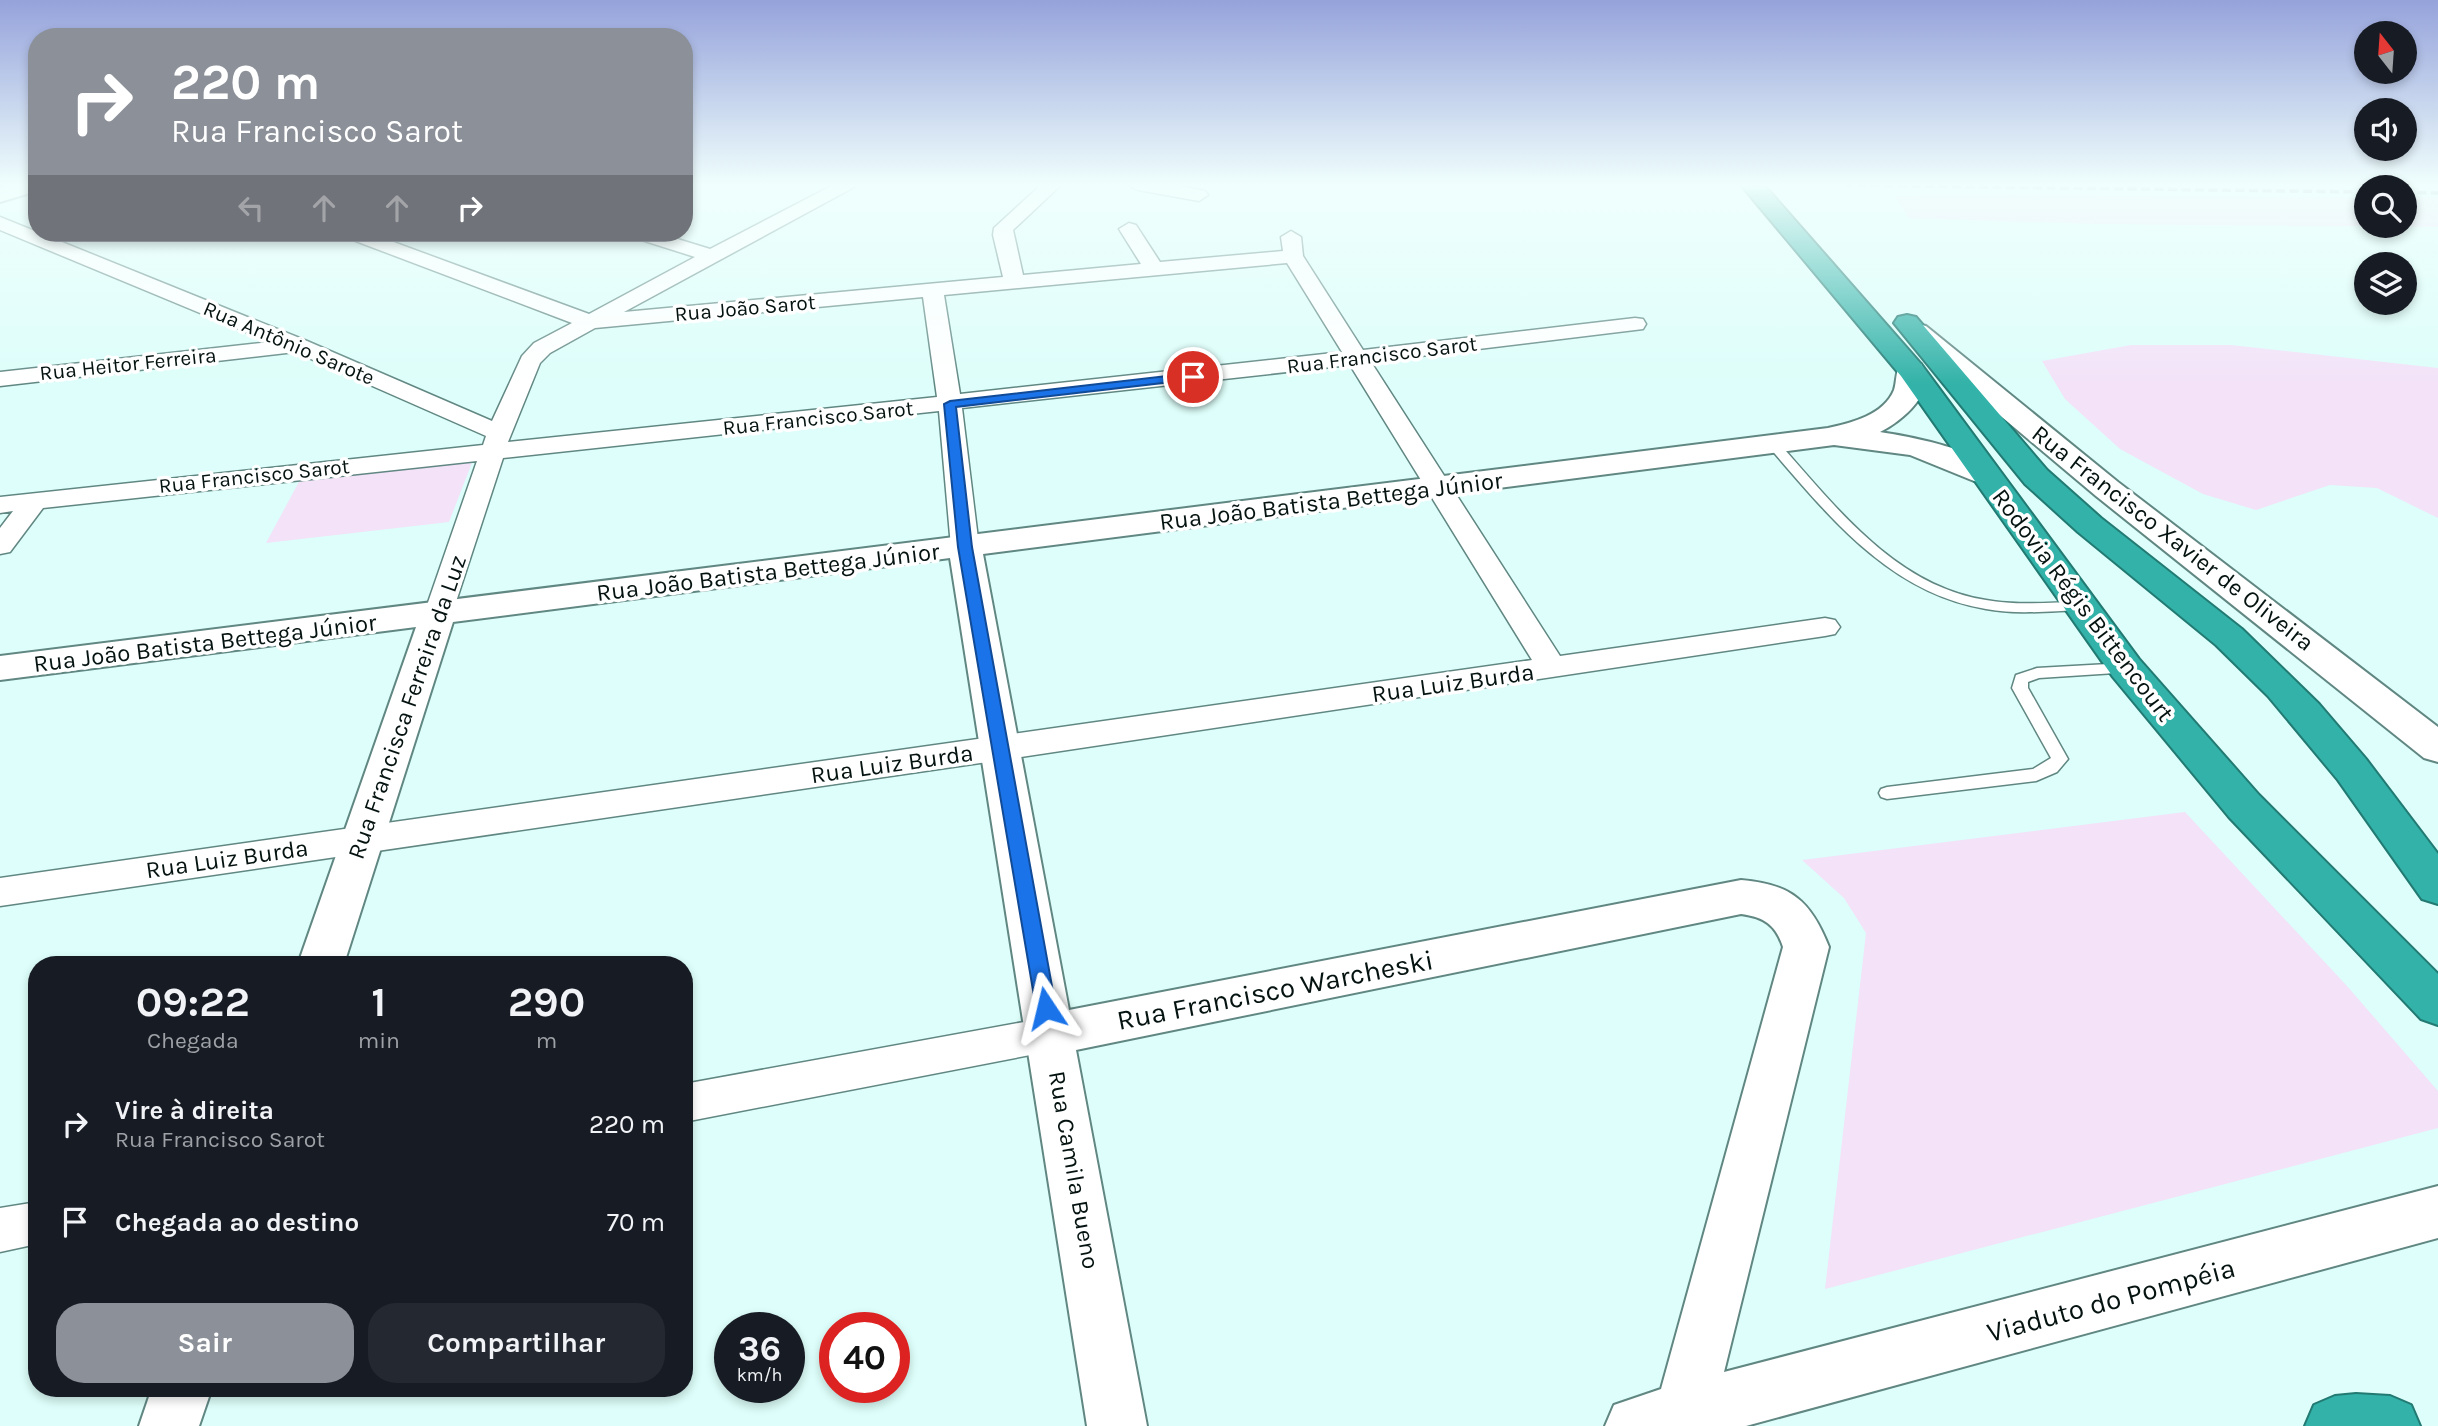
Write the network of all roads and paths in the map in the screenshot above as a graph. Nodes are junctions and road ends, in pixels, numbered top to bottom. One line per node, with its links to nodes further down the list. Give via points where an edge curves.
1 (69, 252): 18 (street, Rua Antônio Sarote)
2 (402, 252): 15 (street, Rua João Sarot)
3 (698, 252): 11 (street)
4 (720, 252): 11 (street, Rua Francisca Ferreira da Luz)
5 (1007, 252): 13 (street)
6 (1143, 252): 12 (street)
7 (1257, 252): 12 (street, Rua João Sarot)
8 (1295, 252): 19 (street, Rua João Sarot)
9 (1809, 252): 20 (highway, Rodovia Régis Bittencourt)
10 (1843, 252): 17 (highway, Rodovia Régis Bittencourt)
11 (712, 256): 15 (street, Rua Francisca Ferreira da Luz)
12 (1153, 268): 13 (street, Rua João Sarot)
13 (1015, 283): 14 (street, Rua João Sarot)
14 (933, 292): 15 (street, Rua João Sarot); 22 (street, Rua Camila Bueno)
15 (590, 322): 24 (street, Rua Francisca Ferreira da Luz, via 542,348 530,361)
16 (1635, 324): 19 (street, Rua Francisco Sarot)
17 (1910, 326): 38 (main road, Rua Francisco Xavier de Oliveira, via 2107,489); 42 (highway, Rodovia Régis Bittencourt, via 2038,479 2209,620 2295,702 2379,803)
18 (299, 346): 21 (street, Rua Heitor Ferreira); 24 (street, Rua Antônio Sarote)
19 (1356, 359): 22 (street, Rua Francisco Sarot); 27 (street)
20 (1911, 370): 23 (main road, Rua João Batista Bettega Júnior, via 1912,385 1898,407 1870,426); 26 (highway, Rodovia Régis Bittencourt)
21 (0, 379)
22 (950, 404): 24 (street, Rua Francisco Sarot); 31 (street, Rua Camila Bueno)
23 (1828, 438): 25 (main road, Rua João Batista Bettega Júnior); 26 (main road, Rua João Batista Bettega Júnior, via 1920,447)
24 (498, 441): 28 (street, Rua Francisco Sarot); 33 (street, Rua Francisca Ferreira da Luz)
25 (1773, 444): 27 (main road, Rua João Batista Bettega Júnior); 32 (lane, via 1859,537 1913,578 1955,598 1987,606)
26 (1985, 474): 32 (highway, Rodovia Régis Bittencourt)
27 (1440, 487): 31 (main road, Rua João Batista Bettega Júnior); 36 (street)
28 (35, 501): 29 (street, Rua Francisco Sarot); 30 (street)
29 (0, 505)
30 (0, 546)
31 (965, 547): 33 (main road, Rua João Batista Bettega Júnior); 39 (main road, Rua Camila Bueno)
32 (2082, 606): 37 (highway, Rodovia Régis Bittencourt)
33 (438, 614): 35 (main road, Rua João Batista Bettega Júnior); 41 (main road, Rua Francisca Ferreira da Luz)
34 (1825, 627): 36 (street, Rua Luiz Burda)
35 (0, 668)
36 (1552, 668): 39 (street, Rua Luiz Burda)
37 (2126, 668): 40 (lane, via 2037,673 2021,679 2020,688 2060,759 2051,768 2036,775); 45 (highway, Rodovia Régis Bittencourt, via 2244,806)
38 (2438, 748)
39 (1000, 749): 41 (street, Rua Luiz Burda); 46 (main road, Rua Camila Bueno)
40 (1887, 793)
41 (361, 839): 43 (street, Rua Luiz Burda); 44 (main road, Rua Francisca Ferreira da Luz)
42 (2438, 887)
43 (0, 891)
44 (324, 956)
45 (2438, 1004)
46 (1051, 1034): 47 (street, Rua Francisco Warcheski); 52 (main road, Rua Francisco Warcheski, via 1741,897 1764,898 1784,910 1800,928 1805,947); 54 (main road, Rua Camila Bueno)
47 (693, 1100)
48 (2438, 1212): 52 (main road, Viaduto do Pompéia)
49 (28, 1225): 50 (street)
50 (0, 1230)
51 (179, 1397): 53 (main road)
52 (1660, 1419)
53 (169, 1426)
54 (1117, 1426)
55 (2335, 1426): 56 (highway)
56 (2390, 1426)

